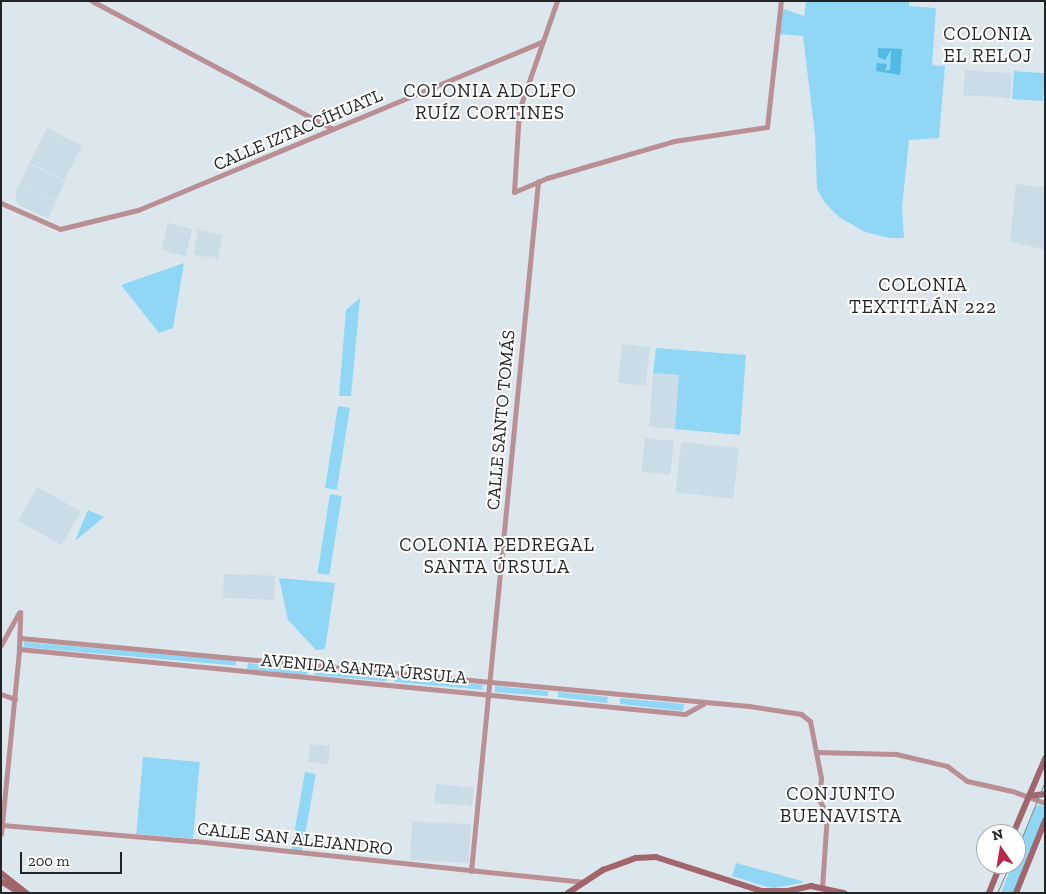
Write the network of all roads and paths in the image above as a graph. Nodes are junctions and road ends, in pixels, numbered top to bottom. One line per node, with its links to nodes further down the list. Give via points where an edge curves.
1 (92, 1): 5 (street)
2 (557, 1): 4 (street)
3 (781, 1): 6 (street, via 767,127 674,141)
4 (542, 42): 5 (street, CALLE IZTACCÍHUATL); 6 (street, via 519,110 514,192)
5 (333, 129): 7 (street, CALLE IZTACCÍHUATL, via 138,210 60,229)
6 (538, 181): 11 (street, CALLE SANTO TOMÁS)
7 (1, 203)
8 (20, 638): 9 (street, via 20,612); 10 (street); 11 (street, AVENIDA SANTA ÚRSULA)
9 (1, 645)
10 (19, 649): 13 (street, AVENIDA SANTA ÚRSULA); 14 (street)
11 (489, 684): 13 (street, CALLE SANTO TOMÁS); 15 (street, AVENIDA SANTA ÚRSULA)
12 (1, 694): 14 (street)
13 (488, 694): 15 (street, AVENIDA SANTA ÚRSULA, via 685,714); 25 (street, CALLE SANTO TOMÁS)
14 (15, 699): 23 (street)
15 (703, 703): 16 (street, AVENIDA SANTA ÚRSULA, via 796,713 810,721)
16 (816, 752): 19 (street, via 896,754 947,766 967,781); 30 (street, via 819,800 826,814)
17 (1045, 759): 19 (main road)
18 (1045, 794): 19 (main road)
19 (1029, 796): 20 (street); 22 (main road)
20 (1045, 803)
21 (1045, 821): 31 (main road)
22 (1017, 824)
23 (2, 826): 24 (street); 25 (street, CALLE SAN ALEJANDRO, via 194,841)
24 (1, 834)
25 (471, 871): 29 (street, CALLE SAN ALEJANDRO)
26 (1, 873): 33 (main road)
27 (997, 874): 36 (main road)
28 (1, 881): 32 (main road)
29 (585, 882): 30 (main road, via 622,863 656,857 762,891); 34 (main road)
30 (822, 887): 35 (main road)
31 (1017, 892)
32 (20, 893)
33 (27, 893)
34 (568, 893)
35 (844, 893)
36 (989, 893)

